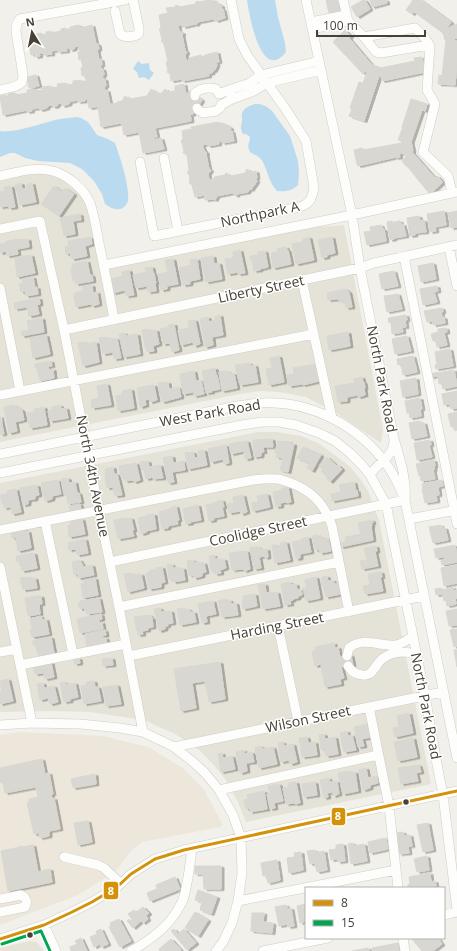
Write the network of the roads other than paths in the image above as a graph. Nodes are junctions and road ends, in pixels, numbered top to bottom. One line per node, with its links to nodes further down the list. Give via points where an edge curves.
1 (125, 0): 16 (street, via 20,19 16,32 22,82 15,87)
2 (133, 0): 7 (street, via 139,33 122,36)
3 (231, 0): 14 (street, Northpark A, via 239,39)
4 (306, 0): 9 (street, North Park Road)
5 (353, 0): 6 (street)
6 (343, 3): 8 (street)
7 (116, 11)
8 (347, 18): 9 (street); 10 (street)
9 (311, 25): 12 (street, North Park Road)
10 (364, 37): 11 (street, via 376,52 380,53); 11 (street, via 415,28)
11 (429, 45): 25 (street, via 427,90 435,104 423,152 448,176)
12 (319, 61): 13 (street, North Park Road); 14 (street)
13 (321, 70): 15 (street); 26 (street, North Park Road)
14 (261, 75): 15 (street, Northpark A); 18 (street)
15 (267, 83): 18 (street, via 254,91); 28 (street, Northpark A, via 306,141 314,187 310,201 300,207)
16 (0, 90)
17 (219, 94): 18 (street); 19 (street, via 212,88 199,90); 20 (street)
18 (231, 95): 20 (street)
19 (195, 96)
20 (221, 105): 21 (street, via 216,111 203,113)
21 (197, 108)
22 (164, 158): 28 (street)
23 (140, 162): 28 (street, Northpark A, via 154,236)
24 (0, 176): 31 (street, via 39,169 49,170 68,178 85,194 90,203)
25 (455, 192): 26 (street)
26 (352, 215): 31 (street); 32 (street, North Park Road)
27 (0, 229): 37 (street, North 34th Avenue, via 40,221)
28 (178, 231)
29 (453, 246): 30 (street, Liberty Street); 34 (street)
30 (404, 256): 32 (street, Liberty Street); 53 (street)
31 (104, 266): 36 (street)
32 (360, 268): 33 (street, Liberty Street); 44 (street, North Park Road)
33 (302, 280): 36 (street, Liberty Street); 38 (street)
34 (457, 286)
35 (0, 288): 40 (street)
36 (114, 320): 37 (street, Liberty Street)
37 (64, 330): 39 (street, North 34th Avenue)
38 (314, 334): 39 (street); 42 (street)
39 (74, 381): 40 (street); 43 (street, North 34th Avenue)
40 (20, 392): 41 (street)
41 (0, 395)
42 (332, 418): 43 (street, West Park Road, via 297,406 262,402); 47 (street, West Park Road, via 351,429)
43 (84, 436): 45 (street, West Park Road); 46 (street, North 34th Avenue)
44 (394, 439): 47 (street, via 392,450); 50 (street, North Park Road, via 406,490)
45 (0, 454)
46 (88, 456): 48 (street, West Park Road); 49 (street, West Park Road, via 242,425 279,422 296,425 335,441); 52 (street, North 34th Avenue)
47 (383, 460): 49 (street); 50 (street, West Park Road)
48 (0, 473)
49 (370, 475): 51 (street, West Park Road)
50 (405, 500): 51 (street, Coolidge Street); 55 (street, North Park Road)
51 (386, 504): 54 (street, Coolidge Street); 63 (street, North Park Road)
52 (99, 510): 54 (street, via 266,478 279,479 303,489 319,501); 56 (street); 59 (street, North 34th Avenue)
53 (456, 510): 55 (street); 57 (street)
54 (329, 516): 59 (street, Coolidge Street); 60 (street)
55 (409, 519): 62 (street, North Park Road)
56 (45, 521): 58 (street); 71 (street)
57 (457, 524)
58 (0, 530)
59 (110, 562): 64 (street, North 34th Avenue)
60 (340, 562): 64 (street); 65 (street)
61 (0, 567): 69 (street)
62 (424, 596): 63 (street, Harding Street); 77 (street, North Park Road)
63 (405, 600): 65 (street, Harding Street); 67 (street, North Park Road)
64 (119, 607): 68 (street, North 34th Avenue)
65 (349, 612): 66 (street, Harding Street)
66 (278, 626): 73 (street, Harding Street); 81 (street)
67 (413, 636): 72 (street, North Park Road); 74 (street, via 394,645 356,643 349,648)
68 (126, 644): 71 (street); 73 (street, North 34th Avenue)
69 (17, 649): 70 (street); 75 (street)
70 (0, 652)
71 (73, 654): 75 (street)
72 (416, 654): 76 (street, via 392,653 382,659 375,670 364,676 354,673); 78 (street, North Park Road)
73 (129, 656): 83 (street, North 34th Avenue)
74 (347, 656)
75 (20, 665): 80 (street)
76 (348, 666)
77 (443, 692): 78 (street, Wilson Street); 86 (street, North Park Road)
78 (425, 695): 79 (street, Wilson Street); 89 (street, North Park Road)
79 (369, 707): 81 (street, Wilson Street); 85 (street)
80 (32, 722): 82 (street); 83 (street, via 80,724)
81 (298, 722): 84 (street, Wilson Street)
82 (0, 725)
83 (143, 732): 84 (street)
84 (174, 747): 87 (street, via 205,773)
85 (378, 755): 87 (street); 90 (street)
86 (457, 758)
87 (219, 790): 91 (street)
88 (457, 792): 89 (street)
89 (443, 795): 90 (street); 96 (street, North Park Road)
90 (389, 806): 91 (street); 94 (street)
91 (241, 838): 92 (street); 101 (street, via 242,873)
92 (192, 848): 95 (street, via 155,859); 110 (street, via 182,901 173,917 159,932)
93 (64, 857): 95 (street, via 98,865)
94 (396, 870): 97 (street); 98 (street)
95 (120, 883): 105 (street, via 92,902)
96 (456, 886): 102 (street, North Park Road)
97 (309, 887)
98 (398, 887)
99 (305, 888): 101 (street)
100 (0, 899): 103 (street, via 21,895 24,896 26,904 25,907)
101 (238, 901): 111 (street, via 232,923)
102 (457, 911): 104 (street)
103 (0, 912)
104 (445, 915)
105 (44, 925): 106 (street); 109 (street)
106 (0, 939)
107 (323, 939): 112 (street)
108 (403, 939): 113 (street)
109 (56, 951)
110 (131, 951)
111 (216, 951)
112 (263, 951)
113 (405, 951)

